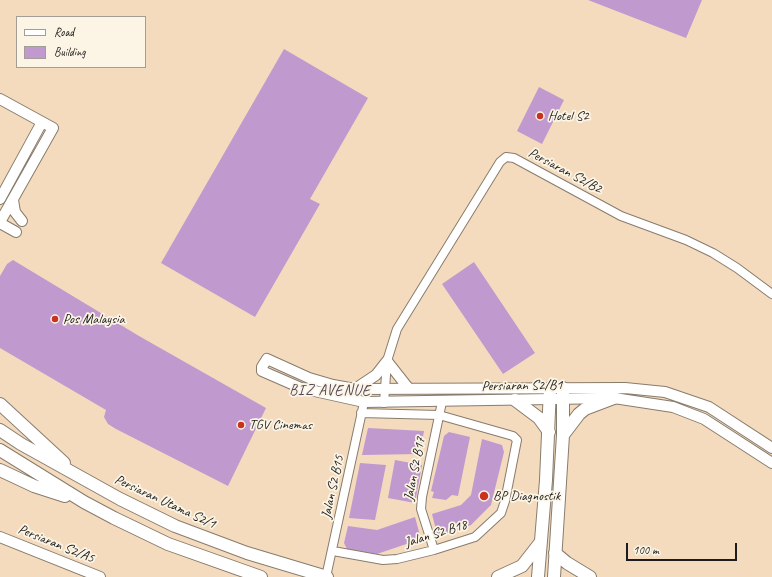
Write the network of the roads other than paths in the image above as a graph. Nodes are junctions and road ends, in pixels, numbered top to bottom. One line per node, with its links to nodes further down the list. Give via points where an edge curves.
1 (0, 99): 2 (street)
2 (42, 122): 3 (street); 4 (street, via 53,128)
3 (0, 199)
4 (13, 200): 5 (street); 6 (street, via 15,212)
5 (3, 210): 7 (street)
6 (22, 220)
7 (0, 222): 8 (street, via 16,232)
8 (0, 232)
9 (772, 294): 10 (street, Persiaran S2/B2, via 713,253 621,216 514,158 506,157 500,162 419,291 398,329)
10 (387, 361): 11 (street, via 376,375); 12 (street, Persiaran S2/B2); 13 (street)
11 (355, 389): 12 (street, Persiaran S2/B1); 18 (street, Persiaran S2/B1, via 309,378 267,360 262,371 301,388)
12 (385, 389): 13 (street, Persiaran S2/B1); 20 (street, Persiaran S2/B2)
13 (409, 389): 14 (street, Persiaran S2/B1)
14 (550, 394): 15 (street, Persiaran S2/B1); 17 (street, Persiaran S2/B1); 25 (main road)
15 (563, 394): 16 (street, Persiaran S2/B1); 26 (main road); 27 (street, Persiaran S2/B1, via 624,388 665,392 709,408)
16 (614, 398): 26 (main road, via 585,409); 29 (street, Persiaran S2/B1, via 673,407 704,419)
17 (515, 400): 19 (street, Persiaran S2/B1); 25 (main road, via 539,418)
18 (364, 402): 20 (street, Persiaran S2/B1); 22 (street, Jalan S2 B15)
19 (442, 402): 20 (street, Persiaran S2/B1); 23 (street, Jalan S2 B17)
20 (384, 403)
21 (0, 404): 31 (main road)
22 (361, 413): 23 (street); 35 (street, Jalan S2 B15)
23 (439, 415): 36 (street, Jalan S2 B17, via 421,509); 36 (street, Jalan S2 B18, via 513,436 517,440 501,513 475,537)
24 (0, 430): 31 (main road, Persiaran Utama S2/1)
25 (549, 432): 34 (main road)
26 (563, 435): 37 (main road)
27 (772, 448)
28 (0, 450): 32 (main road)
29 (772, 463)
30 (0, 470): 32 (main road, via 34,486)
31 (79, 477): 40 (main road, Persiaran Utama S2/1, via 175,526 247,553)
32 (84, 502): 39 (main road, via 168,544)
33 (0, 537): 38 (street, Persiaran S2/A5)
34 (540, 543): 41 (main road, via 522,566); 42 (main road)
35 (332, 550): 36 (street, Jalan S2 B18, via 383,560); 40 (street, Jalan S2 B15)
36 (434, 550)
37 (555, 552): 43 (main road); 44 (main road)
38 (100, 577)
39 (261, 577)
40 (327, 577)
41 (498, 577)
42 (538, 577)
43 (554, 577)
44 (590, 577)

